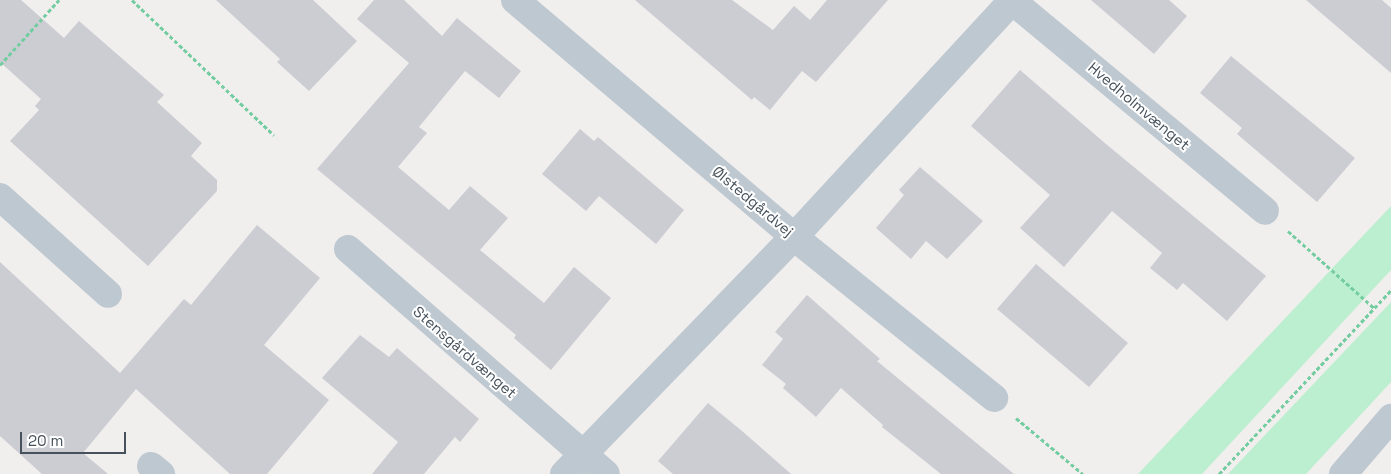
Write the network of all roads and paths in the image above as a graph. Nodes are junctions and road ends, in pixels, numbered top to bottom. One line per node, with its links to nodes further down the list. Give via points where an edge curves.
1 (59, 0): 5 (path)
2 (132, 0): 6 (path)
3 (515, 0): 9 (street, Ølstedgårdvej)
4 (1012, 0): 8 (street, Hvedholmvænget); 9 (street, Hvedholmvænget)
5 (0, 65)
6 (274, 135)
7 (0, 197): 12 (street)
8 (1265, 211): 13 (path)
9 (794, 237): 14 (street, Ølstedgårdvej); 16 (street)
10 (348, 249): 16 (street, Stensgårdvænget)
11 (1391, 290): 13 (path)
12 (108, 294)
13 (1374, 308): 20 (path)
14 (994, 398): 19 (path)
15 (1391, 418): 21 (street)
16 (583, 454): 17 (street); 18 (street, Stensgårdvænget)
17 (564, 474)
18 (606, 474)
19 (1083, 474)
20 (1219, 474)
21 (1342, 474)

